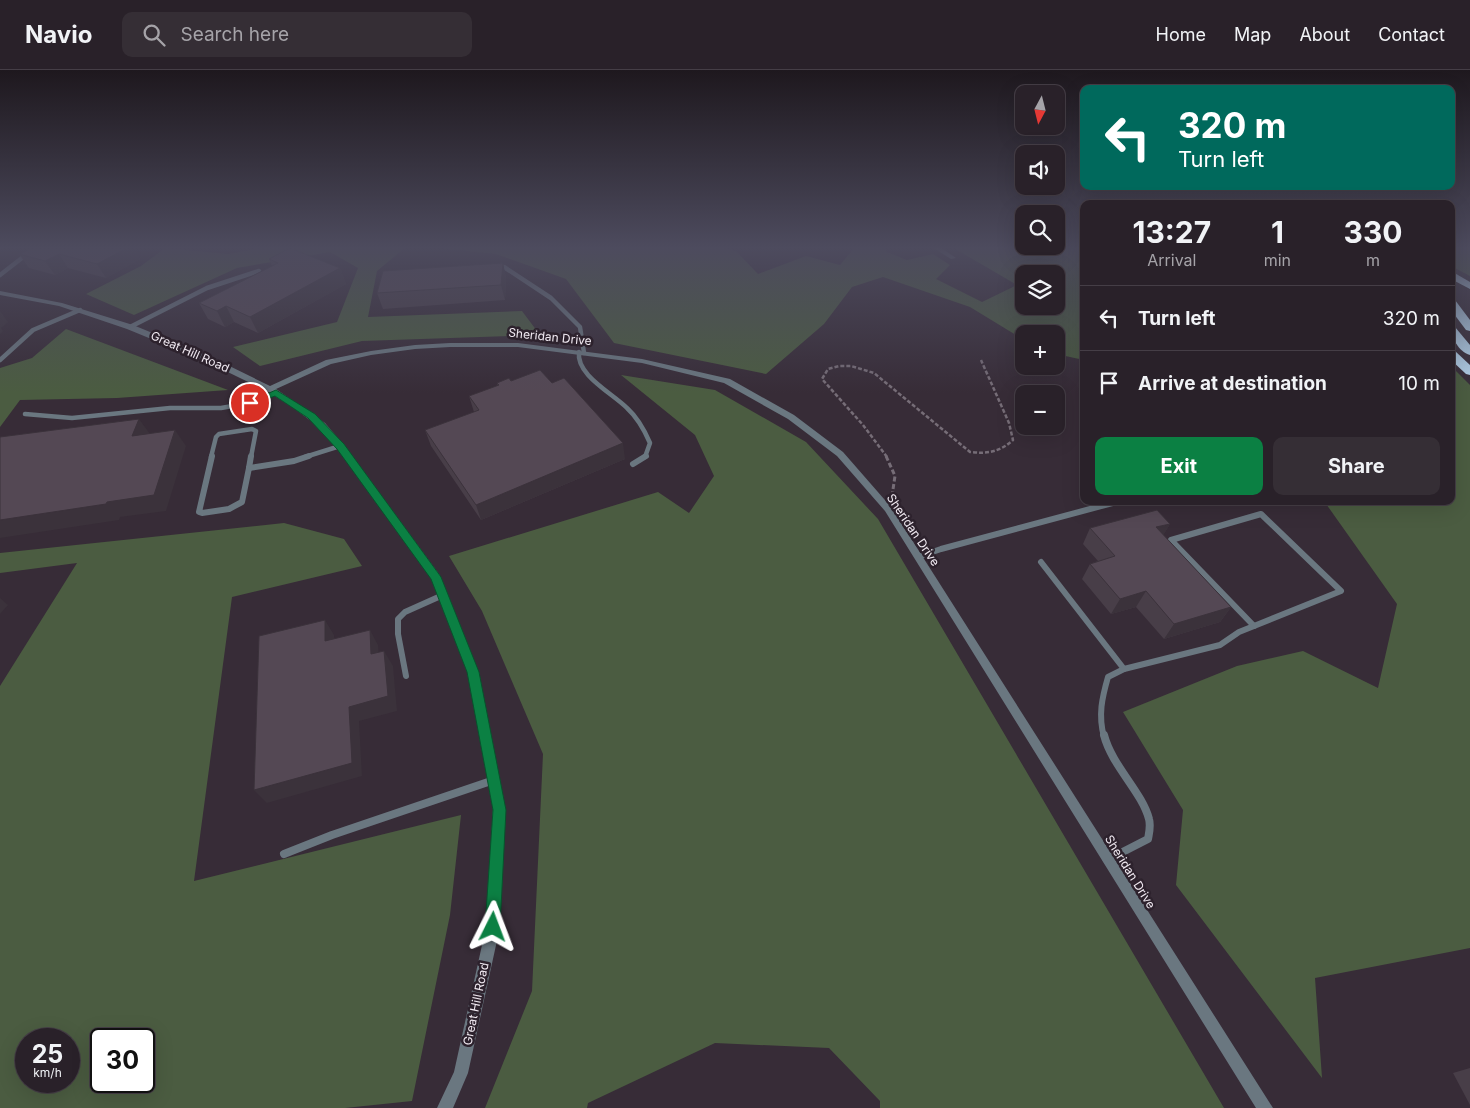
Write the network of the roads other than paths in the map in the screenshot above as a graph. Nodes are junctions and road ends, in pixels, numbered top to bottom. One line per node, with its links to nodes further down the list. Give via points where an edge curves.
1 (15, 295): 5 (street, Great Hill Road)
2 (192, 295): 6 (lane)
3 (547, 295): 9 (lane, via 580,327)
4 (1455, 307): 7 (highway)
5 (80, 310): 6 (street, Great Hill Road); 12 (lane, via 33,330)
6 (130, 327): 14 (street, Great Hill Road, via 208,359)
7 (1470, 328)
8 (1455, 334): 10 (highway)
9 (581, 352): 14 (street, Sheridan Drive, via 518,345 416,347 329,362); 17 (lane, via 578,361 584,371 642,424 650,443 646,457); 20 (street, Sheridan Drive, via 642,361 727,381 791,416 840,454 888,509)
10 (1470, 352)
11 (1455, 357): 13 (highway)
12 (0, 360)
13 (1470, 372)
14 (273, 391): 15 (lane, via 250,403 221,408 170,408 72,418); 16 (street, Great Hill Road, via 312,416)
15 (25, 414)
16 (340, 446): 18 (lane, via 294,462); 22 (street, Great Hill Road, via 436,577)
17 (633, 464)
18 (250, 468): 18 (lane, via 239,505 233,509 199,512 218,434 256,431)
19 (1105, 505): 20 (lane)
20 (918, 558): 28 (street, Sheridan Drive)
21 (1041, 562): 24 (lane)
22 (443, 595): 25 (lane, via 405,612 398,619); 26 (street, Great Hill Road, via 473,672)
23 (1254, 626): 23 (lane, via 1341,591 1261,514 1171,540); 24 (lane, via 1220,645)
24 (1124, 670): 28 (lane, via 1108,677 1102,694 1101,730 1107,748 1150,822 1148,839)
25 (406, 676)
26 (494, 780): 27 (lane); 29 (street, Great Hill Road, via 500,810 493,927 461,1073)
27 (284, 854)
28 (1107, 860): 30 (street, Sheridan Drive)
29 (445, 1108)
30 (1265, 1108)

